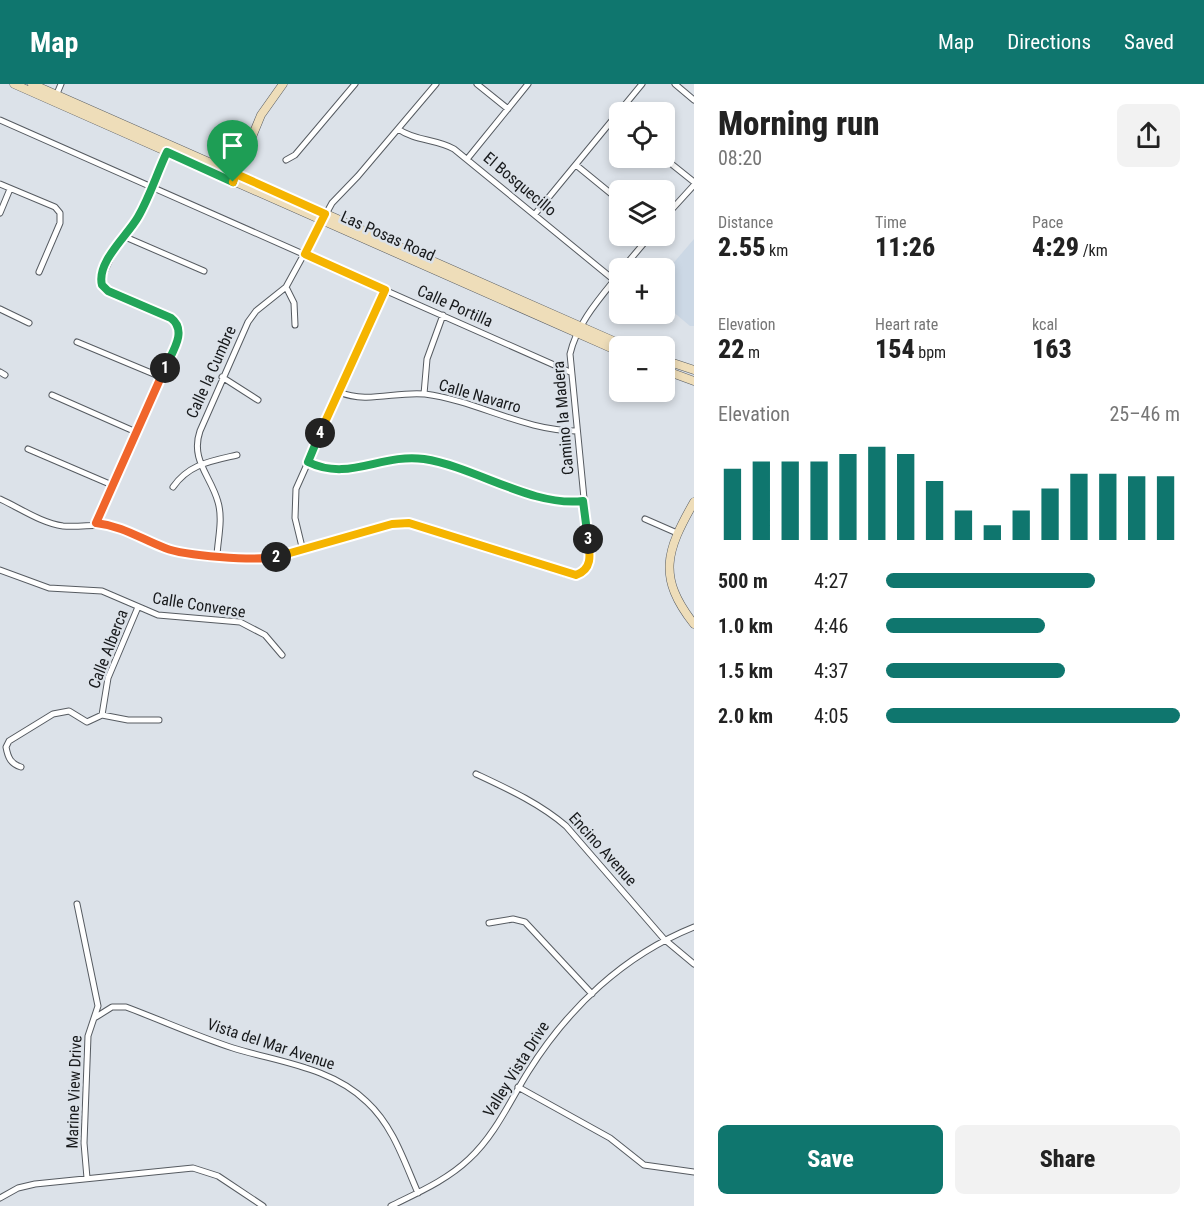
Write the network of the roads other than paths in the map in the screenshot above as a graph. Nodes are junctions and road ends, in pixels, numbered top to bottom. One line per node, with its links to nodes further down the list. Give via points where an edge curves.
1 (14, 84): 11 (main road, Las Posas Road)
2 (32, 84): 11 (main road, Las Posas Road)
3 (61, 84): 11 (street)
4 (283, 84): 23 (main road, via 261,115)
5 (355, 84): 20 (street, via 295,155)
6 (436, 84): 17 (street, Calle la Cumbre)
7 (477, 84): 14 (street)
8 (528, 84): 14 (street)
9 (642, 84): 13 (street)
10 (675, 84): 12 (street)
11 (55, 98): 18 (main road, Las Posas Road)
12 (694, 100)
13 (629, 102)
14 (508, 109): 19 (street)
15 (0, 120): 26 (street, Calle Portilla)
16 (609, 128): 21 (street)
17 (398, 129): 19 (street, El Bosquecillo, via 445,143); 32 (street, Calle la Cumbre)
18 (169, 149): 23 (main road, Las Posas Road); 26 (street)
19 (468, 158): 31 (street, El Bosquecillo)
20 (286, 160)
21 (576, 165): 28 (street); 31 (street)
22 (675, 168): 25 (street)
23 (235, 178): 32 (main road, Las Posas Road)
24 (0, 184): 27 (street)
25 (694, 184): 29 (street)
26 (151, 187): 33 (street, via 139,215); 35 (street, Calle Portilla)
27 (10, 189): 30 (street); 38 (street, via 55,207 60,213 60,223)
28 (609, 192)
29 (675, 206)
30 (0, 213)
31 (535, 214): 39 (street, El Bosquecillo)
32 (322, 218): 35 (street, Calle la Cumbre); 47 (main road, Las Posas Road)
33 (123, 236): 37 (street); 55 (street, via 101,283 108,291 177,324 179,335)
34 (642, 246): 36 (street)
35 (305, 254): 40 (street, Calle la Cumbre); 42 (street, Calle Portilla)
36 (631, 258)
37 (204, 271)
38 (39, 272)
39 (609, 276)
40 (286, 287): 46 (street, via 294,303); 56 (street, Calle la Cumbre, via 252,316)
41 (609, 287): 47 (street, Camino la Madera)
42 (385, 290): 44 (street, Calle Portilla); 58 (street)
43 (0, 309): 45 (street)
44 (443, 315): 53 (street, Calle Portilla); 59 (street, via 427,359)
45 (29, 322)
46 (296, 325)
47 (579, 331): 48 (main road, Las Posas Road); 50 (main road, Las Posas Road); 53 (street, Camino la Madera, via 570,354)
48 (609, 341)
49 (77, 342): 55 (street)
50 (609, 346)
51 (675, 364): 52 (main road)
52 (694, 370)
53 (570, 372): 62 (street, Camino la Madera)
54 (675, 374): 57 (main road)
55 (160, 377): 63 (street)
56 (222, 377): 61 (street); 67 (street, Calle la Cumbre, via 199,435)
57 (694, 381)
58 (339, 392): 59 (street, Calle Navarro, via 361,398); 66 (street)
59 (424, 394): 62 (street, Calle Navarro, via 549,430)
60 (52, 396): 63 (street)
61 (258, 400)
62 (577, 431): 71 (street, Camino la Madera)
63 (136, 432): 68 (street)
64 (28, 449): 68 (street)
65 (237, 455): 67 (street)
66 (308, 462): 71 (street, via 340,471 388,459 427,460 554,501); 76 (street, via 294,504)
67 (200, 464): 69 (street, via 183,474); 77 (street, Calle la Cumbre, via 220,508)
68 (112, 485): 74 (street)
69 (173, 488)
70 (0, 499): 74 (street, via 54,524)
71 (583, 501): 76 (street, Camino la Madera, via 590,560 583,572 566,574 409,523 392,524)
72 (694, 502): 75 (main road)
73 (645, 519): 75 (street)
74 (96, 523): 77 (street, via 132,532 173,551)
75 (677, 533): 80 (main road, via 669,555 670,579 677,601)
76 (303, 551): 77 (street, via 258,559)
77 (217, 555)
78 (0, 570): 79 (street, Calle Converse, via 49,588 102,591)
79 (138, 608): 81 (street, Calle Converse, via 158,615 240,622 265,635); 82 (street, Calle Alberca, via 108,678)
80 (694, 624)
81 (282, 656)
82 (102, 715): 83 (street, Calle Alberca); 84 (street, via 87,722 73,712 61,711 15,736 6,747 11,762)
83 (159, 720)
84 (21, 767)
85 (476, 774): 89 (street, Encino Avenue, via 530,800 558,820)
86 (76, 904): 92 (street, Marine View Drive, via 98,1000)
87 (489, 923): 91 (street, via 513,919 525,922)
88 (694, 927): 89 (street, Valley Vista Drive)
89 (664, 939): 90 (street, Encino Avenue); 91 (street, Valley Vista Drive, via 636,956)
90 (694, 964)
91 (592, 994): 93 (street, Valley Vista Drive, via 554,1031)
92 (96, 1017): 95 (street, Marine View Drive, via 88,1036 84,1143); 96 (street, Vista del Mar Avenue, via 112,1007 126,1007 342,1083 381,1117)
93 (518, 1087): 94 (street, via 610,1138 644,1165); 96 (street, Valley Vista Drive, via 474,1154 449,1176)
94 (694, 1172)
95 (87, 1178): 97 (street, via 27,1186); 98 (street, via 194,1168 218,1176)
96 (418, 1193): 99 (street, Valley Vista Drive)
97 (0, 1198)
98 (263, 1206)
99 (392, 1206)

